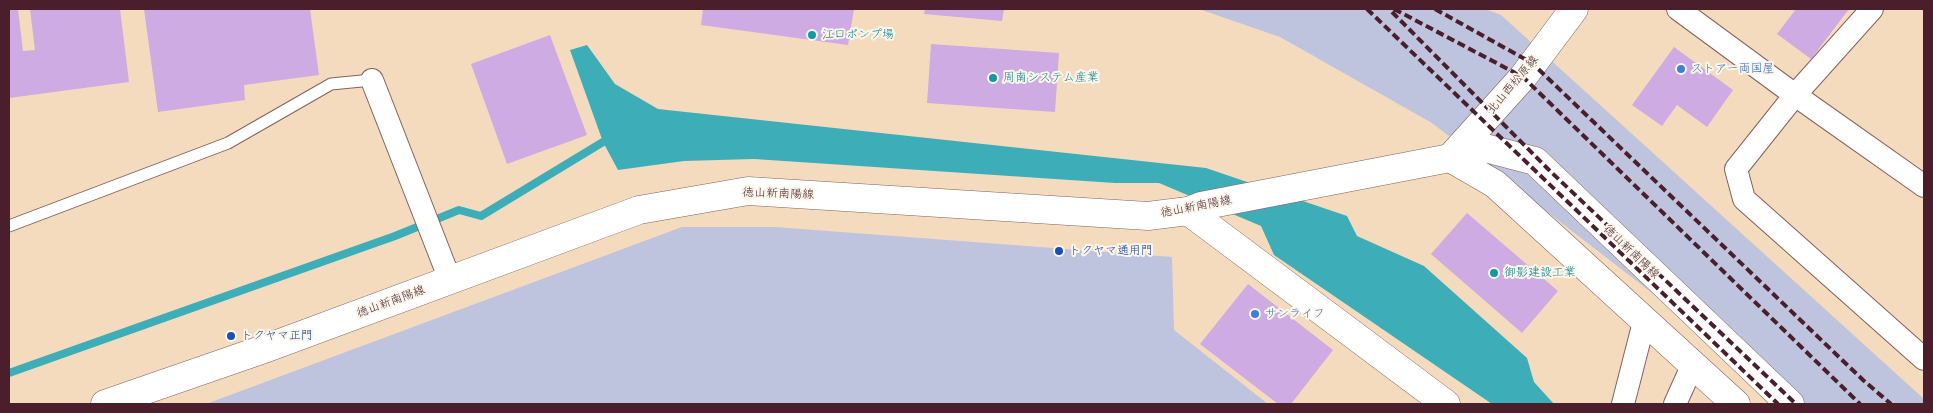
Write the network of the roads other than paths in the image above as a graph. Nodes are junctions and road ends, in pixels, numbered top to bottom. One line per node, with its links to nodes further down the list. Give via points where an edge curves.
1 (1574, 9): 6 (main road, 北山西松原線, via 1523,77)
2 (1678, 9): 5 (street)
3 (1872, 9): 5 (street)
4 (372, 80): 9 (lane, via 331,84 228,143); 10 (street)
5 (1795, 95): 7 (street); 12 (street, via 1736,169 1744,199)
6 (1450, 158): 8 (main road, 徳山新南陽線); 11 (main road, via 1495,184); 19 (main road, 徳山新南陽線, via 1486,148 1535,161)
7 (1924, 186)
8 (1194, 209): 10 (main road, 徳山新南陽線, via 1148,216 748,191 639,210); 15 (main road)
9 (9, 226)
10 (450, 280): 14 (main road, 徳山新南陽線)
11 (1644, 322): 13 (main road); 16 (street)
12 (1924, 359)
13 (1693, 364): 17 (street); 18 (main road)
14 (105, 404)
15 (1446, 404)
16 (1623, 404)
17 (1675, 404)
18 (1736, 404)
19 (1790, 404)

